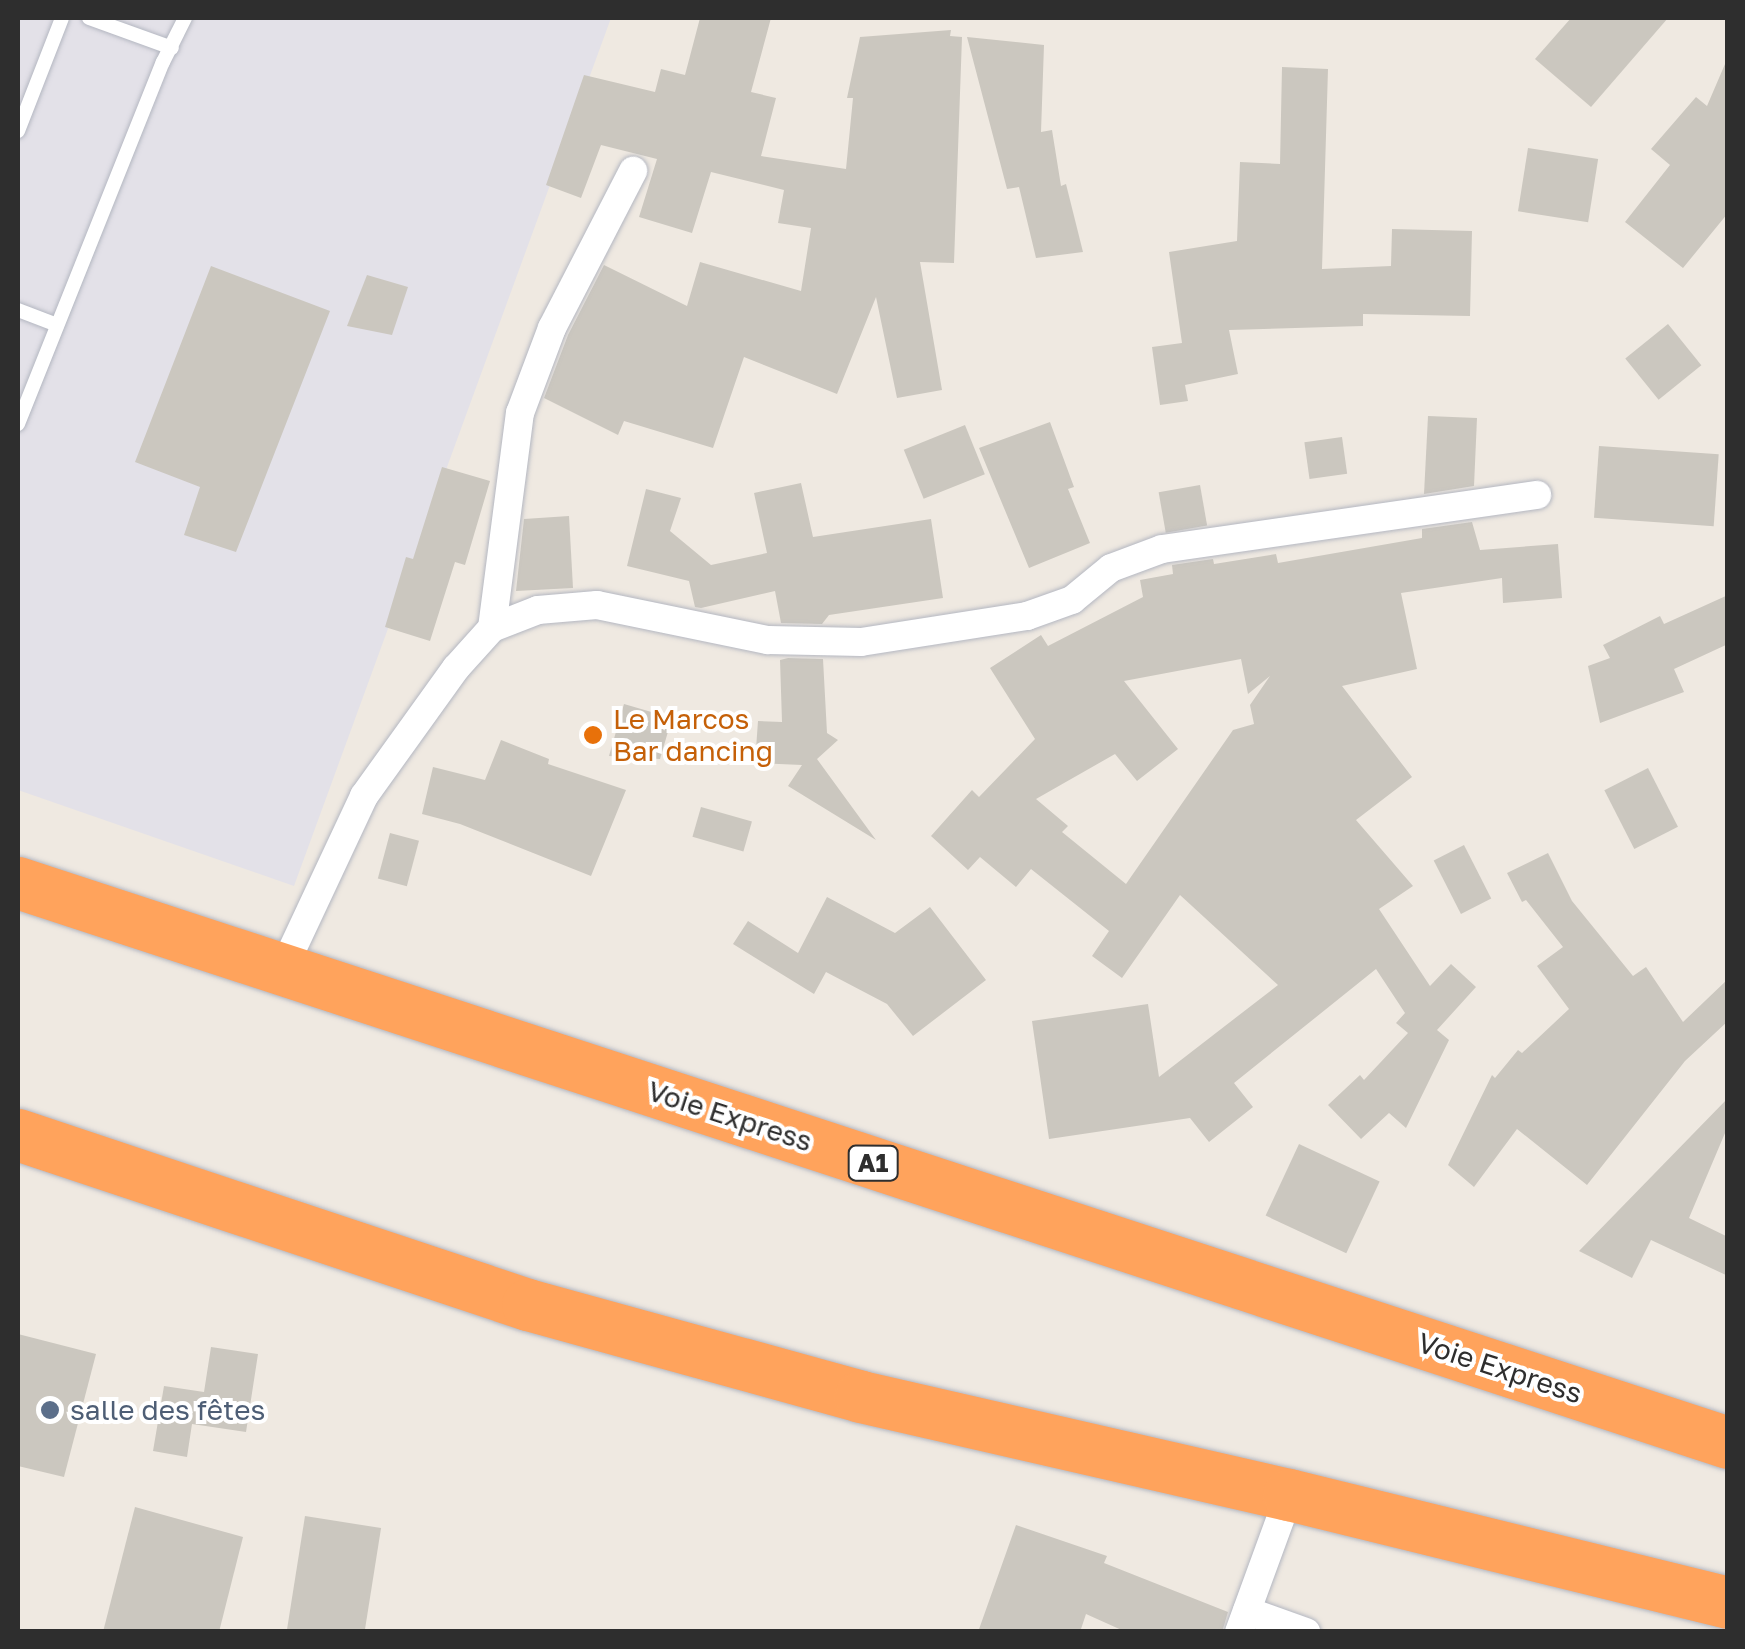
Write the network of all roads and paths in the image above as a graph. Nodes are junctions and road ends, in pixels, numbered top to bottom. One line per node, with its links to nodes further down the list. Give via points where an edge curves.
1 (62, 18): 5 (lane)
2 (89, 18): 4 (lane)
3 (185, 18): 4 (lane)
4 (172, 48): 8 (lane)
5 (18, 131)
6 (633, 170): 11 (street, via 552,328 520,413)
7 (18, 310): 8 (lane)
8 (57, 325): 9 (lane)
9 (18, 424)
10 (1537, 495): 11 (street, via 1162,549 1111,568 1072,600 1027,616 861,642 768,640 596,605 538,610)
11 (492, 628): 13 (street, via 364,796)
12 (18, 883): 13 (highway, Voie Express / A1)
13 (283, 970): 15 (highway, Voie Express / A1)
14 (18, 1135): 16 (highway, via 528,1305 861,1397)
15 (1728, 1443)
16 (1288, 1495): 17 (highway); 18 (street)
17 (1728, 1603)
18 (1243, 1621): 19 (street)
19 (1306, 1632)

